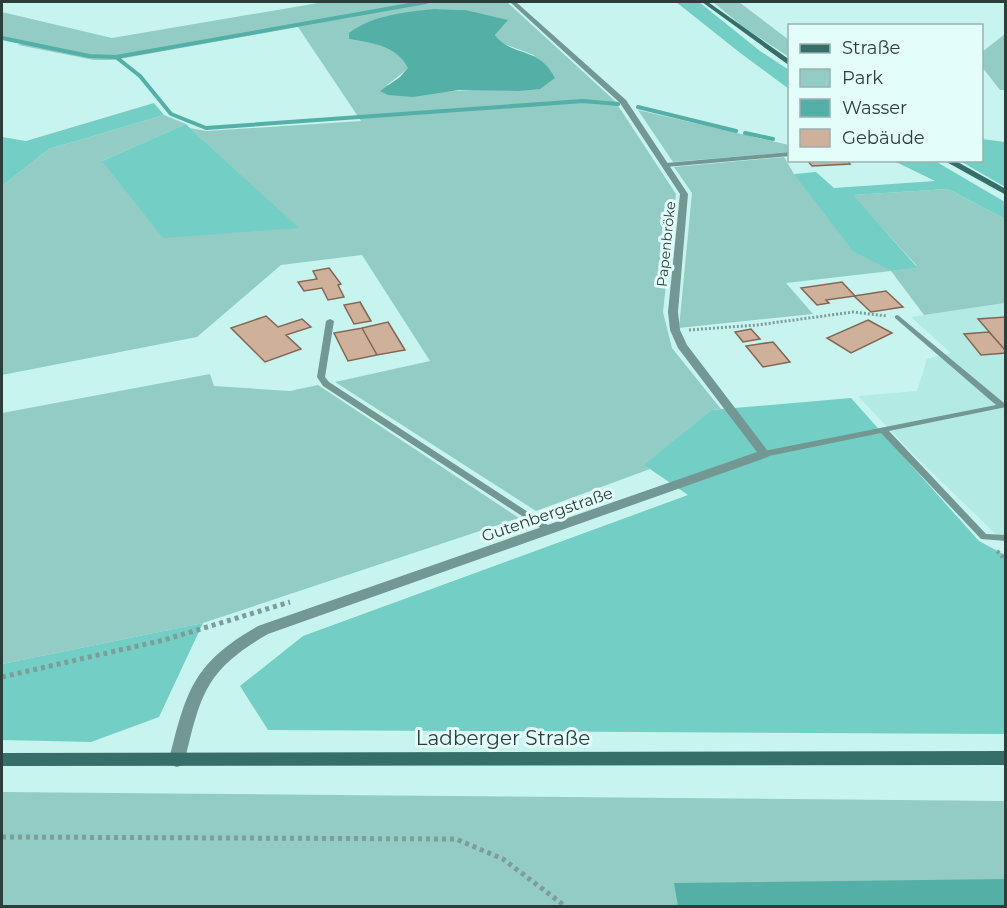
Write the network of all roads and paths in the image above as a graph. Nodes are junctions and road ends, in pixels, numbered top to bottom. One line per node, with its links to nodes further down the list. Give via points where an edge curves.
1 (513, 2): 6 (street, Papenbröke, via 623,102)
2 (705, 2): 3 (main road)
3 (788, 63)
4 (788, 154): 6 (lane)
5 (951, 162): 7 (main road)
6 (666, 165): 10 (street, Papenbröke, via 684,194 673,312)
7 (1005, 193)
8 (897, 317): 10 (path, via 853,312 757,325); 11 (lane)
9 (330, 321): 14 (lane, via 321,377 326,384)
10 (675, 330): 13 (street, Papenbröke, via 682,346)
11 (1003, 405): 12 (lane, Gutenbergstraße)
12 (884, 431): 13 (lane, Gutenbergstraße); 15 (lane, via 984,537)
13 (764, 454): 14 (street, Gutenbergstraße)
14 (551, 531): 20 (street, Gutenbergstraße, via 263,630 240,642 213,665 191,702)
15 (1005, 538)
16 (295, 600): 17 (path, via 164,640)
17 (2, 677)
18 (1005, 758): 20 (main road, Ladberger Straße)
19 (2, 760): 20 (main road, Ladberger Straße)
20 (177, 760)
21 (2, 837): 22 (path, via 456,839 503,859)
22 (565, 906)

